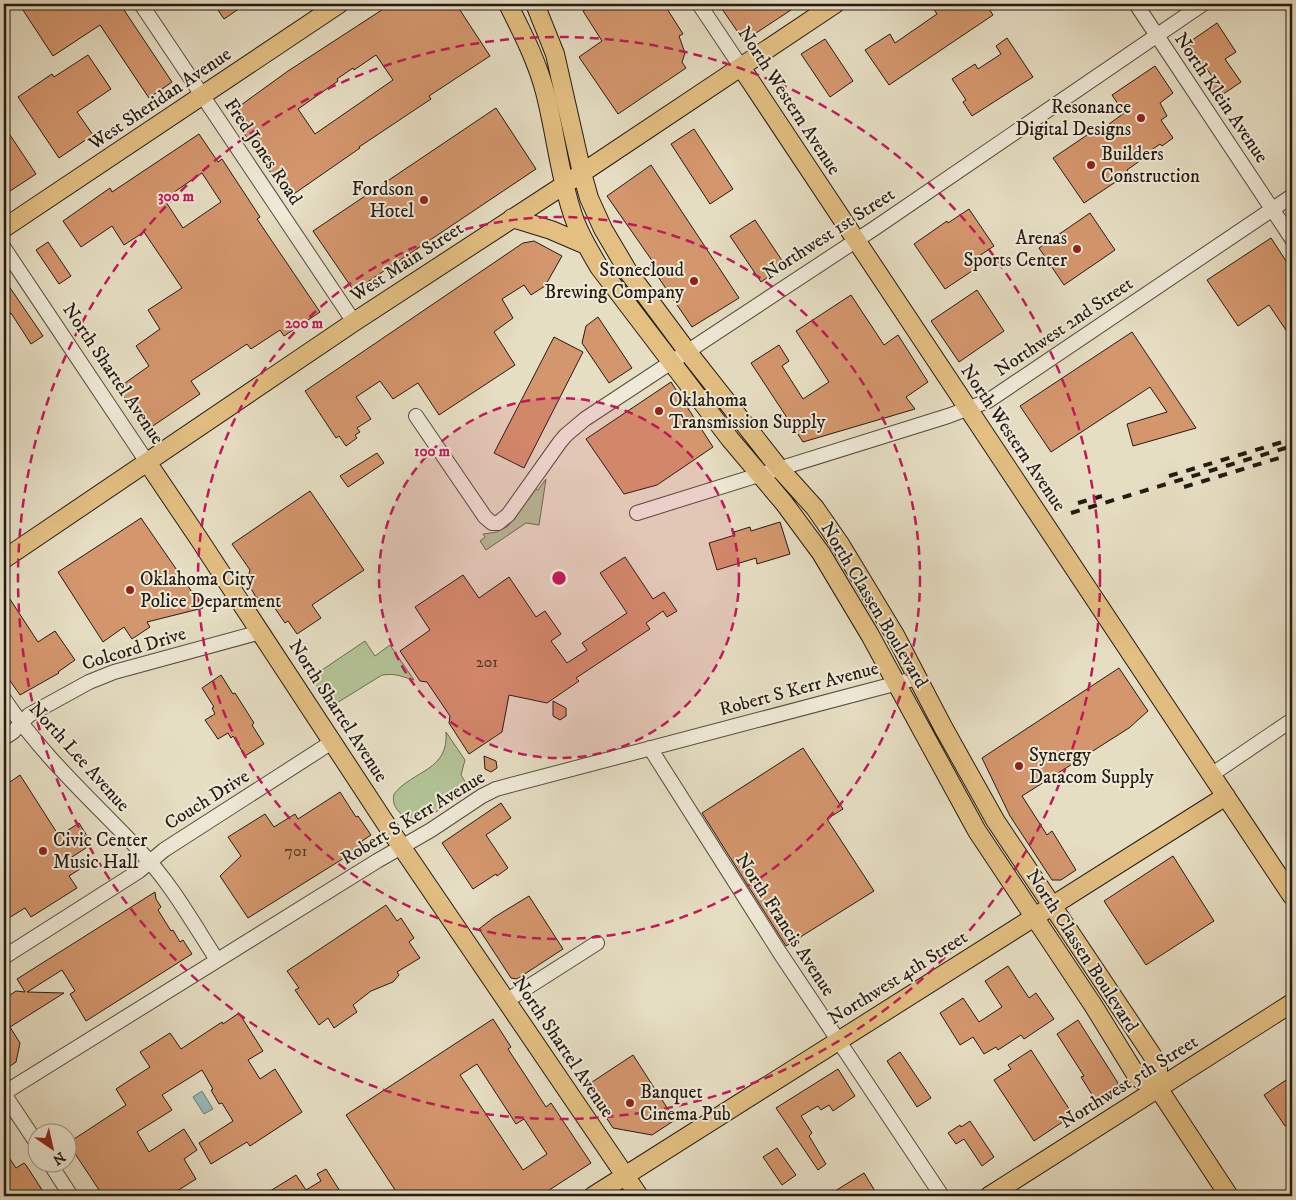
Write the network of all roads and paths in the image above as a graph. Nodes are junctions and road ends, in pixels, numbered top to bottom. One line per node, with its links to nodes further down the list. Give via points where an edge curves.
1 (141, 4): 11 (street, Fred Jones Road)
2 (339, 4): 11 (main road, West Sheridan Avenue)
3 (508, 4): 13 (main road, North Classen Boulevard, via 545,92)
4 (535, 4): 12 (main road, North Classen Boulevard, via 555,54)
5 (699, 4): 10 (street, North Western Avenue)
6 (835, 4): 10 (main road, West Main Street)
7 (1136, 4): 9 (street, North Klein Avenue)
8 (1203, 4): 9 (street, Northwest 1st Street)
9 (1156, 35): 15 (street, North Klein Avenue); 19 (street, Northwest 1st Street)
10 (741, 67): 12 (main road, West Main Street); 19 (main road, North Western Avenue)
11 (202, 95): 17 (main road, West Sheridan Avenue); 22 (street, Fred Jones Road)
12 (582, 173): 13 (main road, West Main Street); 23 (main road, North Classen Boulevard, via 603,229 630,273)
13 (564, 185): 16 (main road, West Main Street); 20 (main road, North Classen Boulevard)
14 (1292, 196): 15 (street, Northwest 2nd Street)
15 (1273, 209): 18 (street, North Klein Avenue); 25 (street, Northwest 2nd Street, via 988,401)
16 (512, 218): 20 (main road); 22 (main road, West Main Street)
17 (4, 228)
18 (1292, 239)
19 (855, 240): 23 (street, Northwest 1st Street); 25 (main road, North Western Avenue)
20 (586, 245): 24 (main road, North Classen Boulevard, via 613,288)
21 (4, 248): 27 (street, North Shartel Avenue)
22 (354, 322): 27 (main road, West Main Street)
23 (688, 351): 24 (street, Northwest 1st Street); 28 (main road, North Classen Boulevard)
24 (670, 362): 26 (street, Northwest 1st Street, via 566,435 501,522 492,523 485,517); 29 (main road, North Classen Boulevard)
25 (968, 408): 28 (street, Northwest 2nd Street); 41 (main road, North Western Avenue)
26 (416, 416)
27 (147, 462): 31 (main road, West Main Street); 32 (main road, North Shartel Avenue)
28 (780, 468): 29 (street, Northwest 2nd Street); 33 (main road, North Classen Boulevard, via 815,508 840,544)
29 (759, 475): 30 (street, Northwest 2nd Street); 34 (main road, North Classen Boulevard, via 821,553)
30 (638, 513)
31 (4, 559)
32 (260, 632): 37 (street, Colcord Drive, via 102,676 79,686); 39 (main road, North Shartel Avenue)
33 (917, 678): 34 (street, Robert S Kerr Avenue); 46 (main road, North Classen Boulevard, via 995,820)
34 (896, 683): 40 (street, Robert S Kerr Avenue); 47 (main road, North Classen Boulevard, via 977,831)
35 (4, 699): 37 (street, North Lee Avenue)
36 (1292, 720): 41 (street)
37 (21, 723): 38 (street, Colcord Drive); 44 (street, North Lee Avenue)
38 (4, 738)
39 (332, 742): 43 (main road, North Shartel Avenue); 44 (street, Couch Drive)
40 (650, 748): 43 (street, Robert S Kerr Avenue, via 496,789); 53 (street, North Francis Avenue)
41 (1212, 775): 42 (main road, North Western Avenue)
42 (1226, 796): 45 (main road, North Western Avenue); 46 (main road, Northwest 4th Street)
43 (402, 847): 50 (street, Robert S Kerr Avenue); 51 (main road, North Shartel Avenue)
44 (150, 862): 49 (street, Couch Drive); 50 (street, North Lee Avenue)
45 (1292, 896)
46 (1052, 906): 47 (main road, Northwest 4th Street); 54 (main road, North Classen Boulevard, via 1158,1064)
47 (1034, 918): 53 (main road, Northwest 4th Street); 54 (main road, North Classen Boulevard, via 1138,1078)
48 (596, 943): 51 (street)
49 (4, 957)
50 (217, 960): 55 (street, Robert S Kerr Avenue)
51 (506, 1001): 58 (main road, North Shartel Avenue)
52 (1292, 1003): 54 (main road, Northwest 5th Street)
53 (839, 1041): 58 (main road, Northwest 4th Street); 62 (street, North Francis Avenue)
54 (1158, 1088): 63 (main road, Northwest 5th Street); 64 (main road, North Classen Boulevard)
55 (4, 1093): 56 (street)
56 (28, 1130)
57 (55, 1172): 59 (street)
58 (625, 1176): 60 (main road, Northwest 4th Street); 61 (main road, North Shartel Avenue)
59 (71, 1196)
60 (593, 1196)
61 (639, 1196)
62 (942, 1196)
63 (989, 1196)
64 (1229, 1196)

